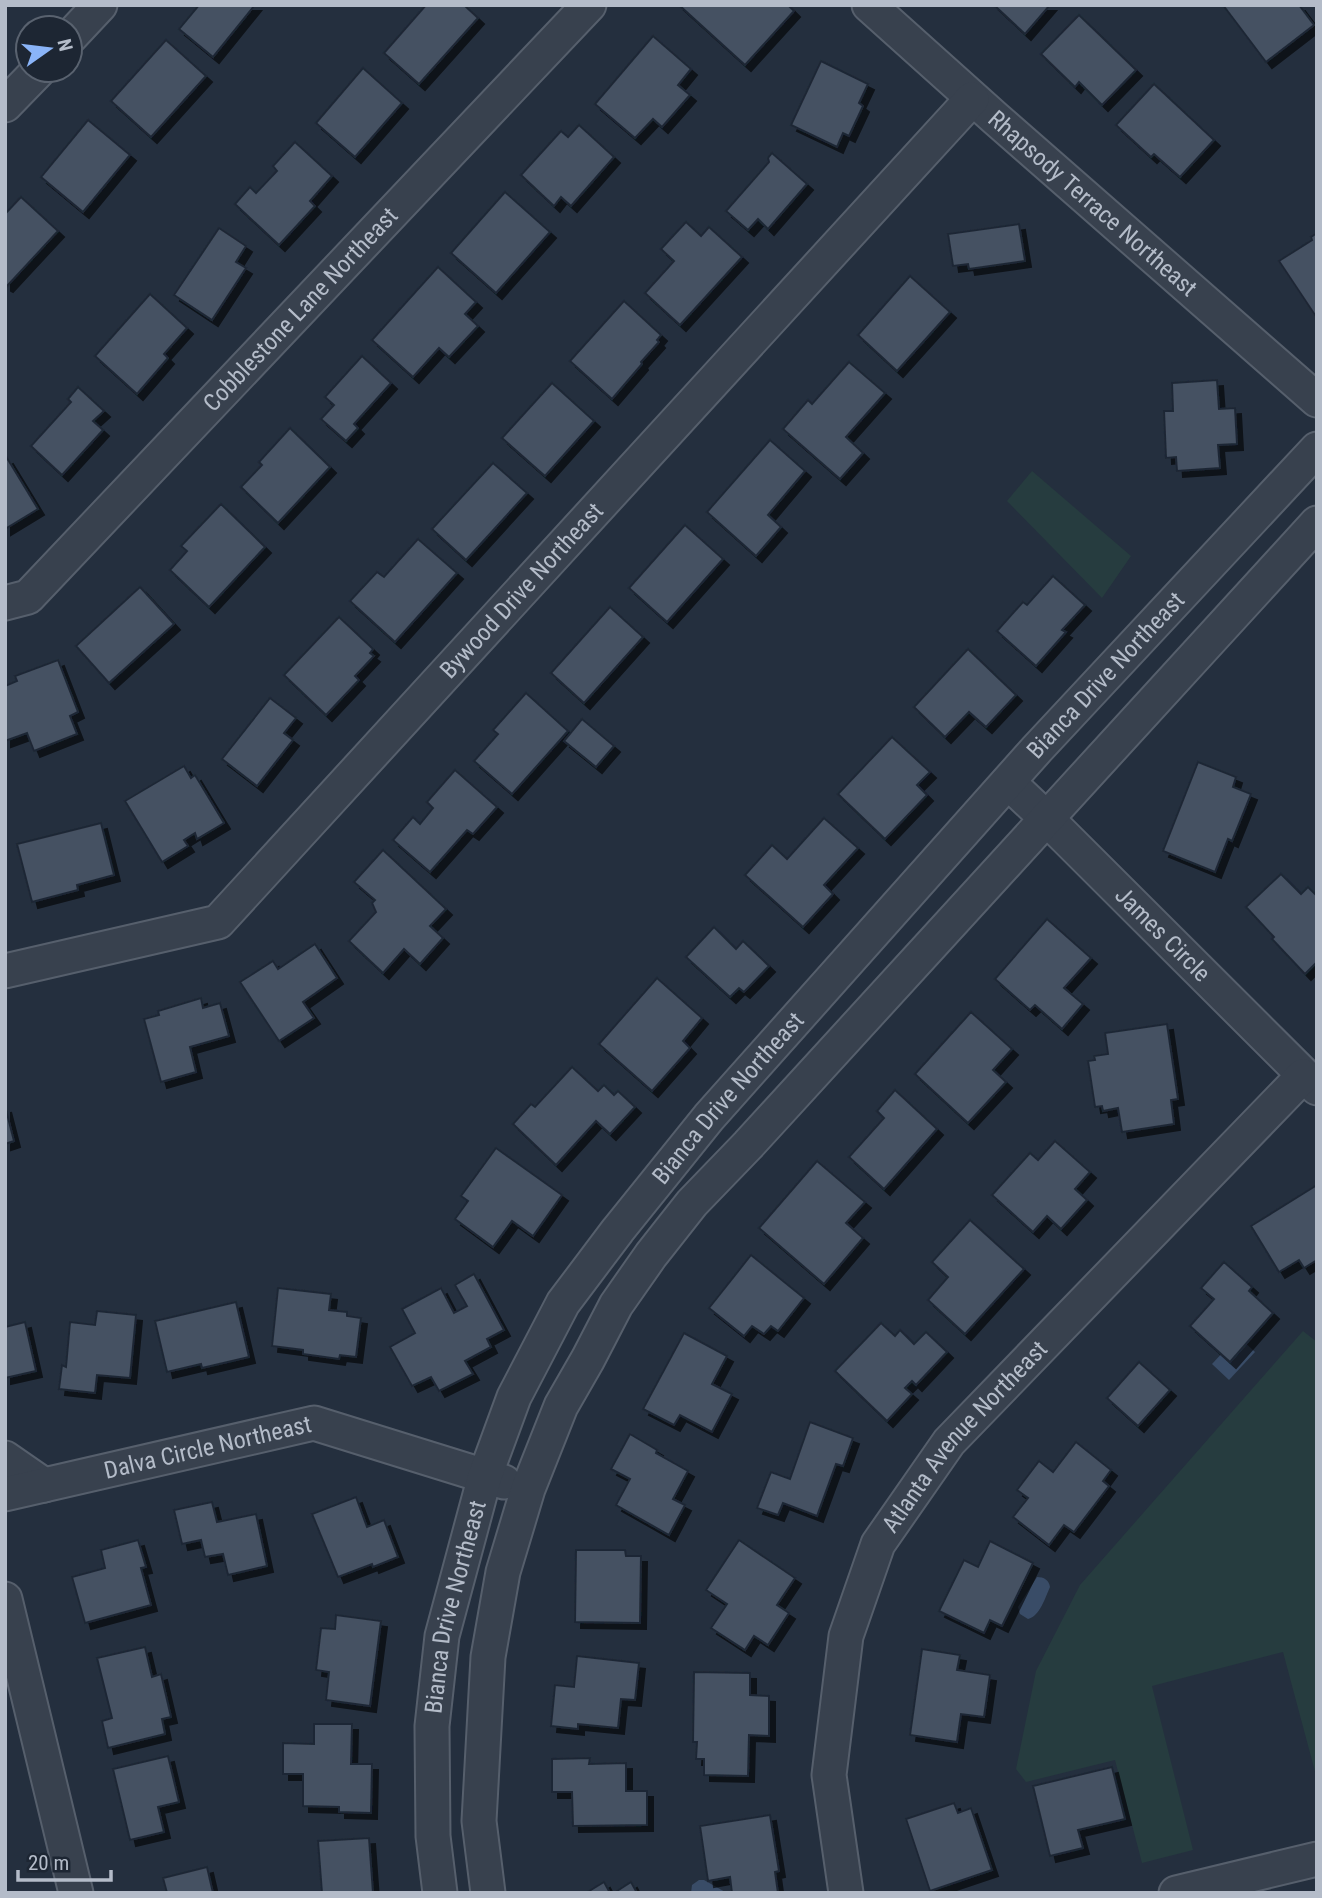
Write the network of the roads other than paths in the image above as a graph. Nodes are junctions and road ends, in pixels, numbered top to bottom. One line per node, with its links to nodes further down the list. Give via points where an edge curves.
1 (100, 5): 4 (street)
2 (589, 5): 11 (street, Cobblestone Lane Northeast, via 28,597)
3 (869, 5): 6 (street, Rhapsody Terrace Northeast)
4 (84, 22)
5 (26, 84): 7 (street)
6 (972, 99): 8 (street, Rhapsody Terrace Northeast); 14 (street, Bywood Drive Northeast, via 218,922)
7 (5, 106)
8 (1317, 400)
9 (1317, 449): 12 (street, Bianca Drive Northeast)
10 (1317, 523): 13 (street, Bianca Drive Northeast)
11 (5, 603)
12 (1008, 782): 13 (street, James Circle); 16 (street, Bianca Drive Northeast)
13 (1047, 819): 15 (street, James Circle); 17 (street, Bianca Drive Northeast)
14 (5, 971)
15 (1310, 1082): 28 (street, Atlanta Avenue Northeast, via 949,1443 878,1544 846,1636 829,1775)
16 (723, 1102): 17 (street); 19 (street, Bianca Drive Northeast, via 563,1303 514,1397)
17 (758, 1134): 21 (street, Bianca Drive Northeast, via 692,1203 616,1305 561,1405)
18 (5, 1458): 20 (street)
19 (485, 1476): 20 (street, Dalva Circle Northeast, via 313,1423); 21 (street, Dalva Circle Northeast); 26 (street, Bianca Drive Northeast, via 442,1636 432,1726 433,1836)
20 (44, 1485): 22 (street, Dalva Circle Northeast)
21 (528, 1489): 27 (street, Bianca Drive Northeast, via 503,1572 488,1657 479,1821)
22 (5, 1494)
23 (5, 1599): 25 (street)
24 (1317, 1859): 29 (street)
25 (76, 1893)
26 (440, 1893)
27 (488, 1893)
28 (846, 1893)
29 (1176, 1893)

